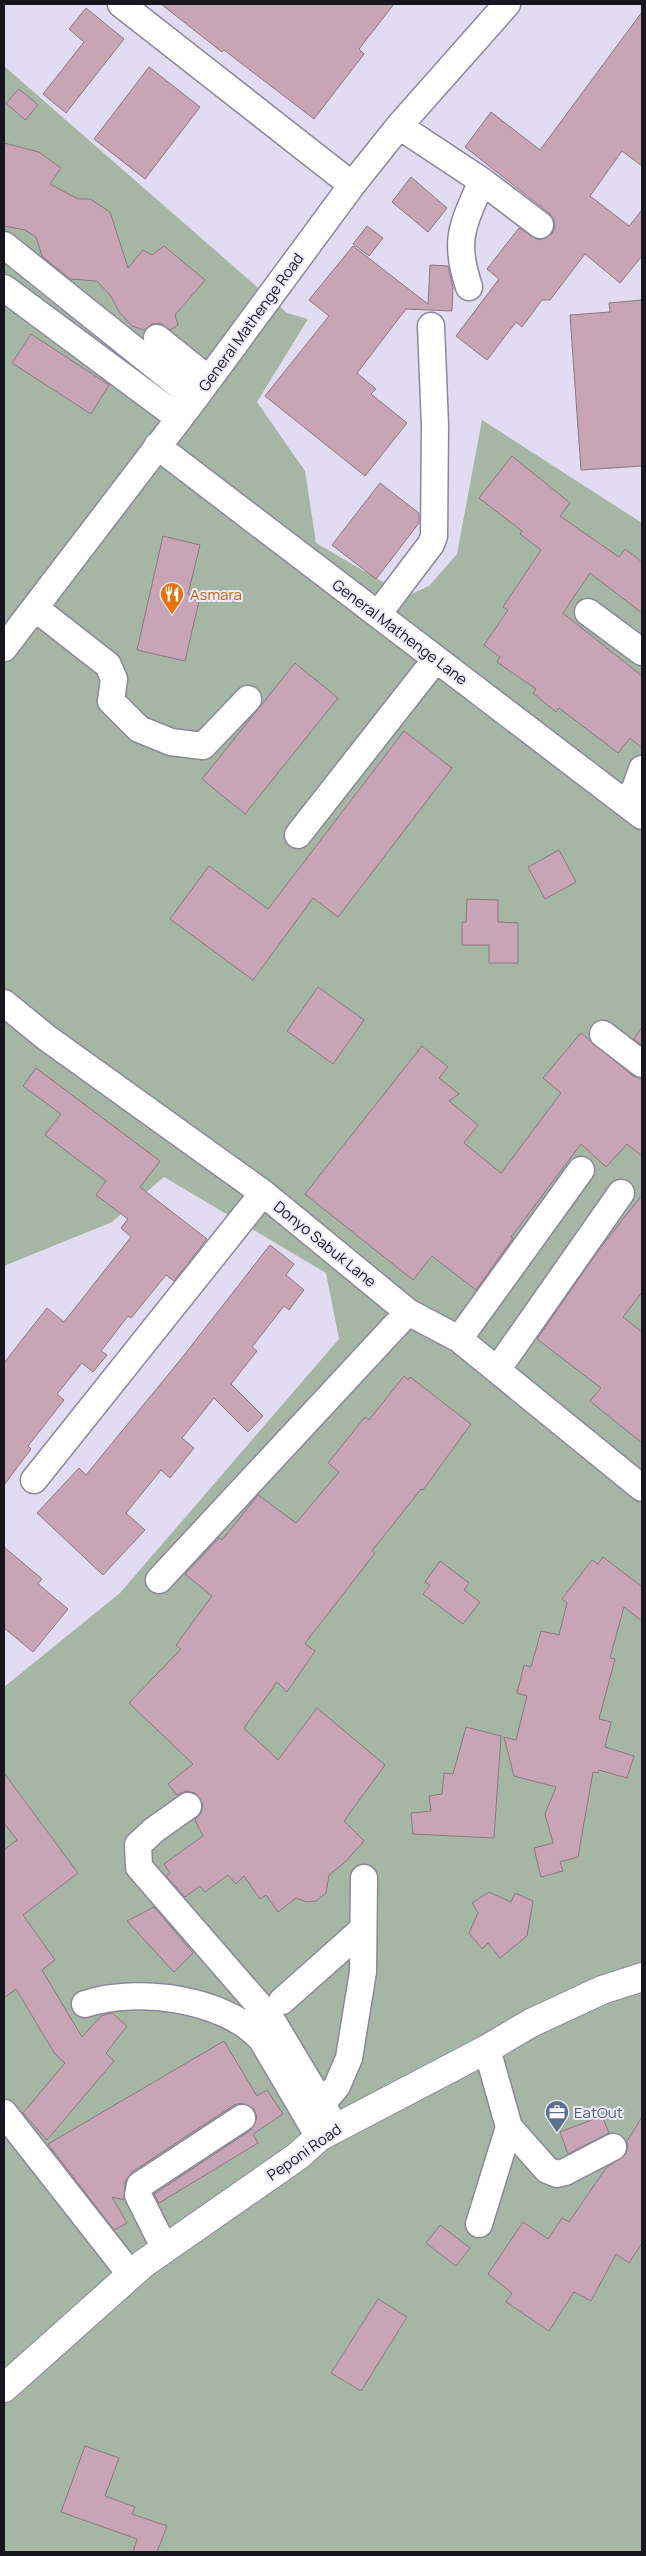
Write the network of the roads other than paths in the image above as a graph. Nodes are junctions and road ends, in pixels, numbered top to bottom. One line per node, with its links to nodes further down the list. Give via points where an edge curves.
1 (121, 4): 5 (street)
2 (507, 4): 3 (street, General Mathenge Road)
3 (399, 126): 4 (street); 5 (street, General Mathenge Road)
4 (482, 181): 6 (street); 8 (street, via 460,230 462,266)
5 (352, 185): 12 (street, General Mathenge Road)
6 (540, 225)
7 (4, 245): 12 (street)
8 (469, 287)
9 (4, 288): 12 (street)
10 (430, 326): 16 (street, via 435,426 434,536)
11 (157, 338): 12 (street)
12 (194, 398): 13 (street, General Mathenge Road)
13 (158, 446): 14 (street, General Mathenge Road); 16 (street, General Mathenge Lane)
14 (35, 608): 17 (street, General Mathenge Road); 20 (street, via 108,665 114,679 111,701 139,729 171,742 203,746)
15 (588, 612): 18 (street)
16 (378, 614): 19 (street, General Mathenge Lane)
17 (4, 648)
18 (642, 652)
19 (436, 659): 22 (street, General Mathenge Lane); 23 (street)
20 (248, 699)
21 (642, 769): 22 (street)
22 (633, 809)
23 (298, 835)
24 (4, 1003): 28 (street, Donyo Sabuk Lane, via 47,1038)
25 (603, 1034): 26 (street)
26 (642, 1064)
27 (581, 1170): 31 (street)
28 (263, 1193): 30 (street, Donyo Sabuk Lane); 33 (street)
29 (621, 1193): 32 (street)
30 (408, 1312): 31 (street, Donyo Sabuk Lane); 35 (street)
31 (459, 1340): 32 (street, Donyo Sabuk Lane)
32 (497, 1370): 34 (street, Donyo Sabuk Lane)
33 (34, 1480)
34 (642, 1488)
35 (159, 1580)
36 (188, 1806): 43 (street, via 138,1845 139,1866 271,2019)
37 (364, 1878): 38 (street)
38 (363, 1929): 40 (street); 43 (street, via 363,1972 349,2058 337,2086)
39 (642, 1977): 42 (main road, Peponi Road, via 567,2006)
40 (282, 2002)
41 (85, 2004): 47 (street, via 103,1998 146,1996 206,2008 237,2019 262,2040)
42 (487, 2049): 46 (street); 47 (main road, Peponi Road)
43 (322, 2104): 47 (street)
44 (4, 2113): 51 (street)
45 (242, 2118): 50 (street, via 140,2185 138,2195)
46 (509, 2127): 48 (street, via 547,2170 557,2174); 49 (street)
47 (328, 2133): 50 (main road, Peponi Road)
48 (613, 2147)
49 (478, 2224)
50 (165, 2249): 51 (main road, Peponi Road)
51 (131, 2275): 52 (main road, Peponi Road)
52 (4, 2388)

